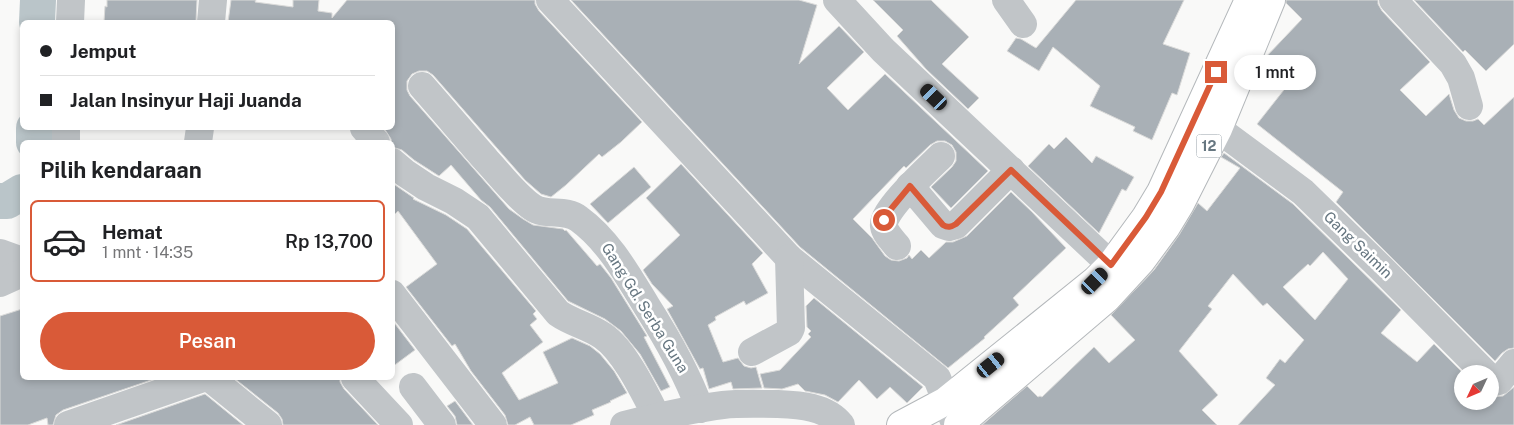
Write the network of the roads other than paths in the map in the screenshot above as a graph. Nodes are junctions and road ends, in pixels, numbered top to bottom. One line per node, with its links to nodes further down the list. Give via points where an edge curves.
1 (71, 0): 9 (street)
2 (213, 0): 10 (street)
3 (550, 0): 23 (street)
4 (837, 0): 19 (street, via 883,50)
5 (1006, 0): 11 (street)
6 (1249, 0): 25 (highway, 12, via 1161,192)
7 (1271, 0): 14 (highway, 12)
8 (1393, 0): 13 (street, via 1452,64 1461,78)
9 (70, 20)
10 (210, 20)
11 (1023, 24)
12 (422, 86): 37 (street, Gang Gd. Serba Guna, via 532,207 577,217 601,238 668,340 691,383)
13 (1469, 106)
14 (1218, 129): 31 (street, Gang Saimin, via 1303,192); 39 (highway, 12, via 1180,204 1141,261 1107,298)
15 (366, 130): 16 (street)
16 (374, 140)
17 (941, 156): 20 (street)
18 (395, 165): 38 (street, via 404,174 454,200 478,217 558,313 612,343 636,376)
19 (1011, 170): 20 (street, via 956,224 949,227 943,225); 25 (street)
20 (910, 186): 21 (street, via 884,220 886,231)
21 (897, 246)
22 (0, 253): 24 (street)
23 (789, 258): 29 (street, via 789,332); 39 (street, via 937,378)
24 (20, 259)
25 (1111, 265): 39 (highway, 12)
26 (20, 274): 27 (street)
27 (0, 283)
28 (395, 298): 44 (street)
29 (752, 352)
30 (1514, 363): 35 (street)
31 (1477, 365)
32 (197, 380): 40 (street)
33 (212, 380): 41 (street)
34 (357, 380): 42 (street)
35 (1499, 381)
36 (413, 387): 43 (street)
37 (700, 409): 38 (street); 46 (street, via 746,403 800,405 819,410)
38 (657, 417): 45 (street)
39 (960, 419): 47 (highway, 12)
40 (68, 425)
41 (268, 425)
42 (399, 425)
43 (442, 425)
44 (493, 425)
45 (624, 425)
46 (841, 425)
47 (901, 425)

